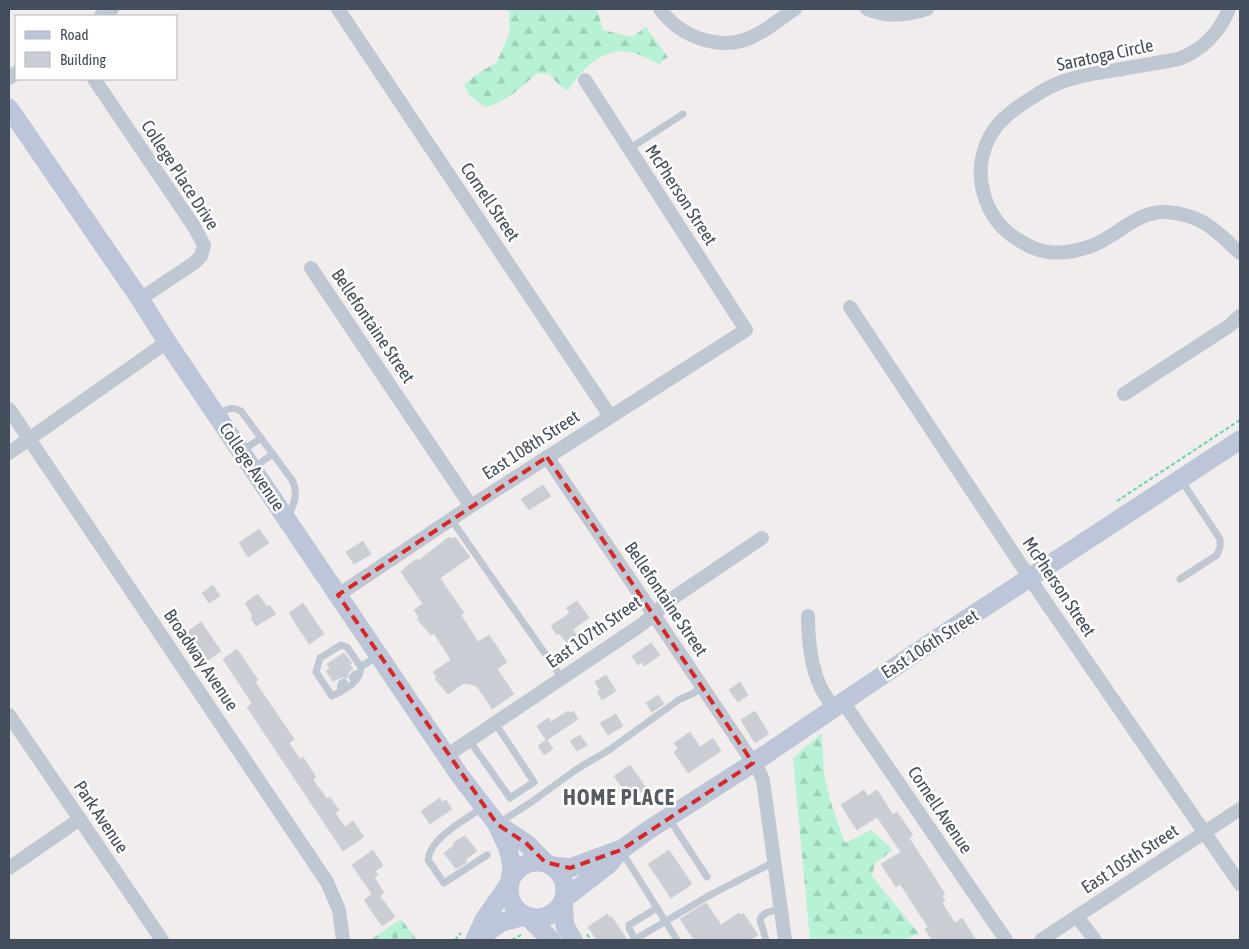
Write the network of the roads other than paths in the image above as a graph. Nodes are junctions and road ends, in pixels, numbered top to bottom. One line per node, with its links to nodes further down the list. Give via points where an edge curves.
1 (338, 9): 22 (street, Cornell Street)
2 (660, 9): 3 (street, via 677,27 706,40 725,43 756,36)
3 (795, 9)
4 (867, 9): 5 (street, via 891,15)
5 (927, 9)
6 (1229, 9): 12 (street, Saratoga Circle, via 1215,34 1191,54 1068,80 1022,104 1006,116 990,136 982,157 980,178 985,199 999,223 1014,237 1045,252 1078,251 1097,244 1139,218 1164,212 1184,214 1206,223)
7 (95, 80): 14 (street, College Place Drive, via 204,244 194,263)
8 (585, 80): 11 (street, McPherson Street)
9 (9, 108): 14 (main road, College Avenue)
10 (683, 114): 11 (lane)
11 (629, 150): 17 (street, McPherson Street)
12 (1240, 253)
13 (311, 268): 32 (street, Bellefontaine Street)
14 (140, 299): 18 (main road, College Avenue)
15 (850, 307): 36 (street, McPherson Street)
16 (1240, 316): 19 (street)
17 (746, 330): 22 (street, East 108th Street)
18 (168, 342): 21 (main road, College Avenue); 24 (street)
19 (1124, 394)
20 (9, 409): 24 (street, Broadway Avenue)
21 (217, 415): 23 (lane, via 236,408); 26 (main road, College Avenue)
22 (610, 416): 29 (street, East 108th Street)
23 (261, 438): 26 (lane); 28 (lane)
24 (30, 439): 27 (street); 75 (street, Broadway Avenue, via 327,882 339,910)
25 (1240, 440): 31 (main road, East 106th Street)
26 (241, 451): 30 (main road, College Avenue)
27 (9, 453)
28 (273, 454): 30 (lane); 33 (lane, via 295,486 293,507)
29 (546, 457): 32 (street, East 108th Street); 39 (street, Bellefontaine Street)
30 (253, 468): 33 (main road, College Avenue)
31 (1180, 479): 36 (main road, East 106th Street); 37 (lane, via 1220,539 1220,548 1217,555)
32 (471, 506): 34 (street, East 108th Street)
33 (286, 518): 38 (main road, College Avenue)
34 (451, 519): 38 (street, East 108th Street); 43 (lane)
35 (762, 538): 39 (street, East 107th Street, via 664,604)
36 (1030, 578): 47 (main road, East 106th Street); 58 (street, McPherson Street)
37 (1180, 580)
38 (338, 595): 41 (main road, College Avenue)
39 (654, 615): 43 (street, East 107th Street); 45 (street, Bellefontaine Street)
40 (808, 616): 47 (street, Cornell Avenue, via 810,646 822,690)
41 (379, 655): 42 (lane); 51 (main road, College Avenue)
42 (360, 667): 46 (lane, via 356,676 358,680); 46 (lane, via 344,646 320,658 316,672 332,696)
43 (562, 678): 49 (street, East 107th Street)
44 (344, 682): 46 (lane, via 340,684)
45 (703, 687): 52 (street, Bellefontaine Street); 57 (lane, via 680,699)
46 (340, 692)
47 (838, 705): 52 (main road, East 106th Street); 82 (street, Cornell Avenue)
48 (9, 715): 56 (street, Park Avenue)
49 (495, 723): 50 (street, East 107th Street); 50 (lane, via 534,782 510,798)
50 (469, 740): 51 (street, East 107th Street)
51 (446, 756): 53 (main road, College Avenue)
52 (753, 763): 55 (main road, East 106th Street); 61 (street, Bellefontaine Street, via 763,780)
53 (483, 807): 57 (main road, College Avenue); 60 (lane, via 448,830 432,849 428,860 444,883)
54 (1240, 809): 58 (street, East 105th Street)
55 (668, 817): 59 (main road, East 106th Street); 64 (lane)
56 (80, 819): 63 (street); 74 (street, Park Avenue)
57 (497, 824): 62 (main road, College Avenue); 65 (main road, College Avenue, via 508,848 512,867)
58 (1205, 832): 66 (street, McPherson Street); 71 (street, East 105th Street)
59 (620, 850): 62 (main road, East 106th Street, via 570,868); 67 (main road, East 106th Street); 68 (lane)
60 (486, 855)
61 (774, 862): 69 (street, Bellefontaine Street); 72 (lane)
62 (549, 864): 65 (main road, via 524,864); 67 (main road, via 563,879)
63 (9, 868)
64 (706, 877)
65 (510, 882): 70 (main road, via 508,893 511,902); 76 (main road, via 484,920)
66 (1240, 884)
67 (563, 901): 70 (main road, via 548,916); 73 (main road, via 566,926)
68 (657, 908): 72 (lane); 78 (lane, via 630,925 628,928)
69 (780, 909): 80 (lane, via 761,917); 81 (street, Bellefontaine Street)
70 (526, 916): 76 (main road, via 502,922); 77 (main road)
71 (1077, 917): 83 (street, East 105th Street); 84 (street)
72 (665, 921): 78 (lane); 79 (lane)
73 (578, 935)
74 (162, 940)
75 (343, 940)
76 (475, 940)
77 (551, 940)
78 (634, 940)
79 (677, 940)
80 (766, 940)
81 (785, 940)
82 (1006, 940)
83 (1041, 940)
84 (1095, 940)

